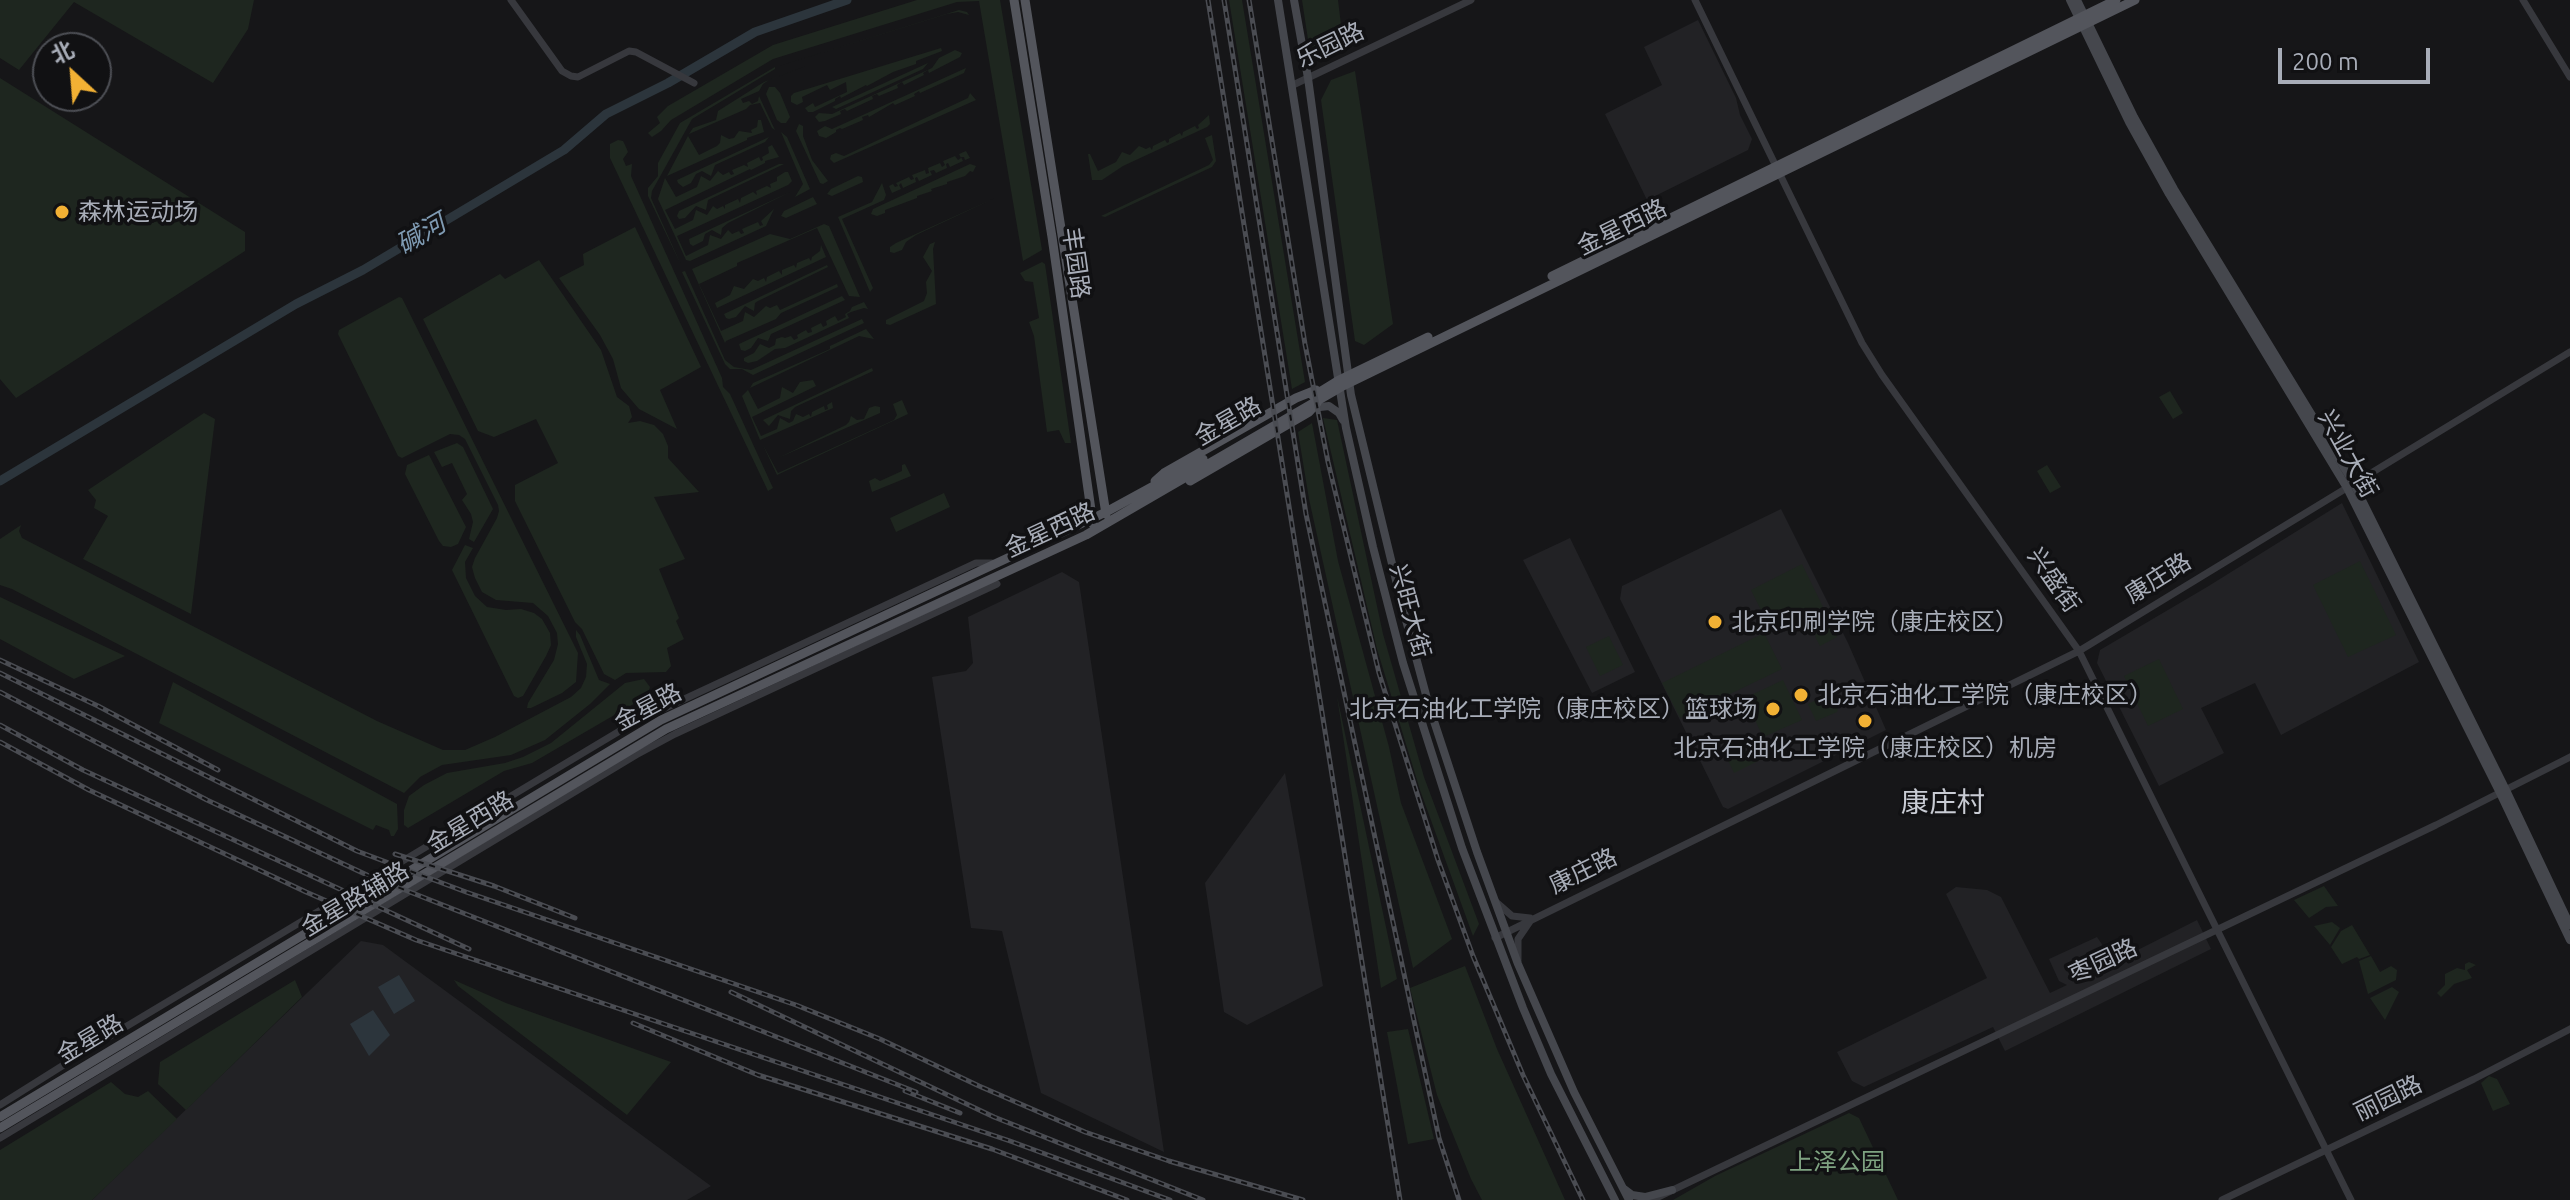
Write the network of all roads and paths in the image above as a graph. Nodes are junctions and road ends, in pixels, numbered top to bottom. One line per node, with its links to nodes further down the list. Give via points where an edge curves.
1 (511, 0): 16 (street, via 571,76 629,51)
2 (1014, 0): 25 (main road, 丰园路)
3 (1025, 0): 26 (main road, 丰园路)
4 (1278, 0): 17 (main road, 兴旺大街)
5 (1294, 0): 15 (main road, 兴旺大街)
6 (1471, 0): 15 (street, 乐园路)
7 (1695, 0): 18 (street, 兴盛街)
8 (2070, 0): 13 (main road, 兴业大街)
9 (2077, 0): 13 (main road, 兴业大街)
10 (2116, 0): 13 (main road, 金星西路)
11 (2135, 0): 13 (main road, 金星西路)
12 (2523, 0): 14 (street)
13 (2083, 21): 18 (main road, 金星西路); 27 (main road, 兴业大街, via 2174,189)
14 (2570, 77)
15 (1308, 78): 17 (street, 乐园路); 20 (main road, 兴旺大街)
16 (690, 81)
17 (1293, 85): 20 (main road, 兴旺大街)
18 (1778, 170): 20 (main road, 金星西路); 34 (street, 兴盛街, via 1862,343)
19 (2570, 352): 27 (street, 康庄路)
20 (1345, 381): 21 (main road, 金星西路); 24 (main road, 兴旺大街); 29 (main road, 金星路, via 1296,398); 37 (main road, 兴旺大街, via 1429,706)
21 (1322, 398): 22 (main road); 23 (main road, 金星西路)
22 (1313, 407): 23 (main road); 24 (main road, via 1333,408); 28 (main road)
23 (1294, 413): 28 (main road, 金星西路)
24 (1346, 428): 42 (main road, 兴旺大街, via 1403,663)
25 (1087, 476): 26 (main road); 30 (main road, 丰园路)
26 (1101, 478): 29 (main road, 丰园路)
27 (2350, 486): 34 (street, 康庄路); 36 (main road, 兴业大街)
28 (1140, 505): 31 (main road, 金星西路)
29 (1106, 512): 30 (main road, 金星路); 31 (main road, 丰园路)
30 (1092, 518): 32 (main road, 丰园路); 46 (main road, 金星路, via 661,720)
31 (1106, 525): 32 (main road, 金星西路)
32 (1094, 532): 46 (main road, 金星西路, via 666,729)
33 (997, 584): 46 (street, 金星路辅路, via 675,734)
34 (2079, 651): 38 (street, 康庄路); 40 (street, 兴盛街)
35 (2570, 757): 36 (street, 枣园路)
36 (2503, 791): 39 (main road, 兴业大街); 40 (street, 枣园路); 43 (main road, 兴业大街)
37 (1496, 902): 38 (street, via 1512,916); 41 (main road, 兴旺大街)
38 (1532, 918): 41 (street, 康庄路); 44 (street, via 1518,939)
39 (2570, 925)
40 (2216, 929): 48 (street, 兴盛街); 50 (street, 枣园路)
41 (1506, 932): 42 (street, 康庄路); 44 (main road, 兴旺大街)
42 (1495, 938): 51 (main road, 兴旺大街, via 1551,1074)
43 (2570, 940)
44 (1518, 964): 49 (main road, 兴旺大街)
45 (2570, 1029): 48 (street, 丽园路)
46 (3, 1118): 47 (street, 金星路辅路)
47 (0, 1138)
48 (2326, 1150): 55 (street, 丽园路); 56 (street, 兴盛街)
49 (1622, 1188): 50 (main road, via 1645,1197); 52 (main road, 兴旺大街)
50 (1672, 1190): 53 (street, 枣园路); 54 (main road)
51 (1615, 1200)
52 (1629, 1200)
53 (1652, 1200)
54 (1660, 1200)
55 (2222, 1200)
56 (2351, 1200)

